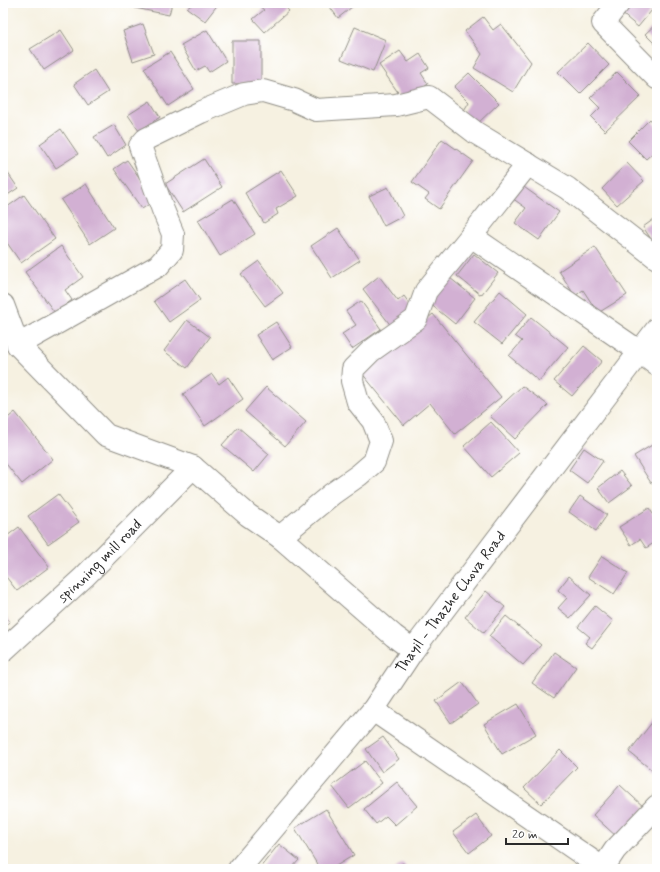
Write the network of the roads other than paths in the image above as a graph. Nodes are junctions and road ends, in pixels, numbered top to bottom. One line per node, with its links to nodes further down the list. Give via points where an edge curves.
1 (619, 3): 2 (street, via 603,24)
2 (657, 78)
3 (528, 164): 4 (street); 5 (street, via 567,188); 8 (street, via 476,133 429,98 396,105 316,110 294,100 263,92 244,94 146,139 140,146 172,234 172,250 158,266)
4 (471, 236): 9 (street); 11 (street, via 426,291 416,319 371,351 353,369 352,381 358,402 373,420 381,441 374,462)
5 (657, 258)
6 (3, 305): 8 (street)
7 (657, 330): 9 (street, Thayil - Thazhe Chova Road)
8 (18, 345): 10 (street, via 106,435)
9 (649, 359): 12 (street, Thayil - Thazhe Chova Road)
10 (192, 467): 11 (street); 13 (street, spinning mill road, via 84,577)
11 (280, 537): 12 (street)
12 (413, 650): 14 (street, Thayil - Thazhe Chova Road)
13 (3, 651)
14 (373, 710): 16 (street, Thayil - Thazhe Chova Road); 17 (street)
15 (657, 806): 17 (street, via 615,850)
16 (239, 869)
17 (604, 869)

